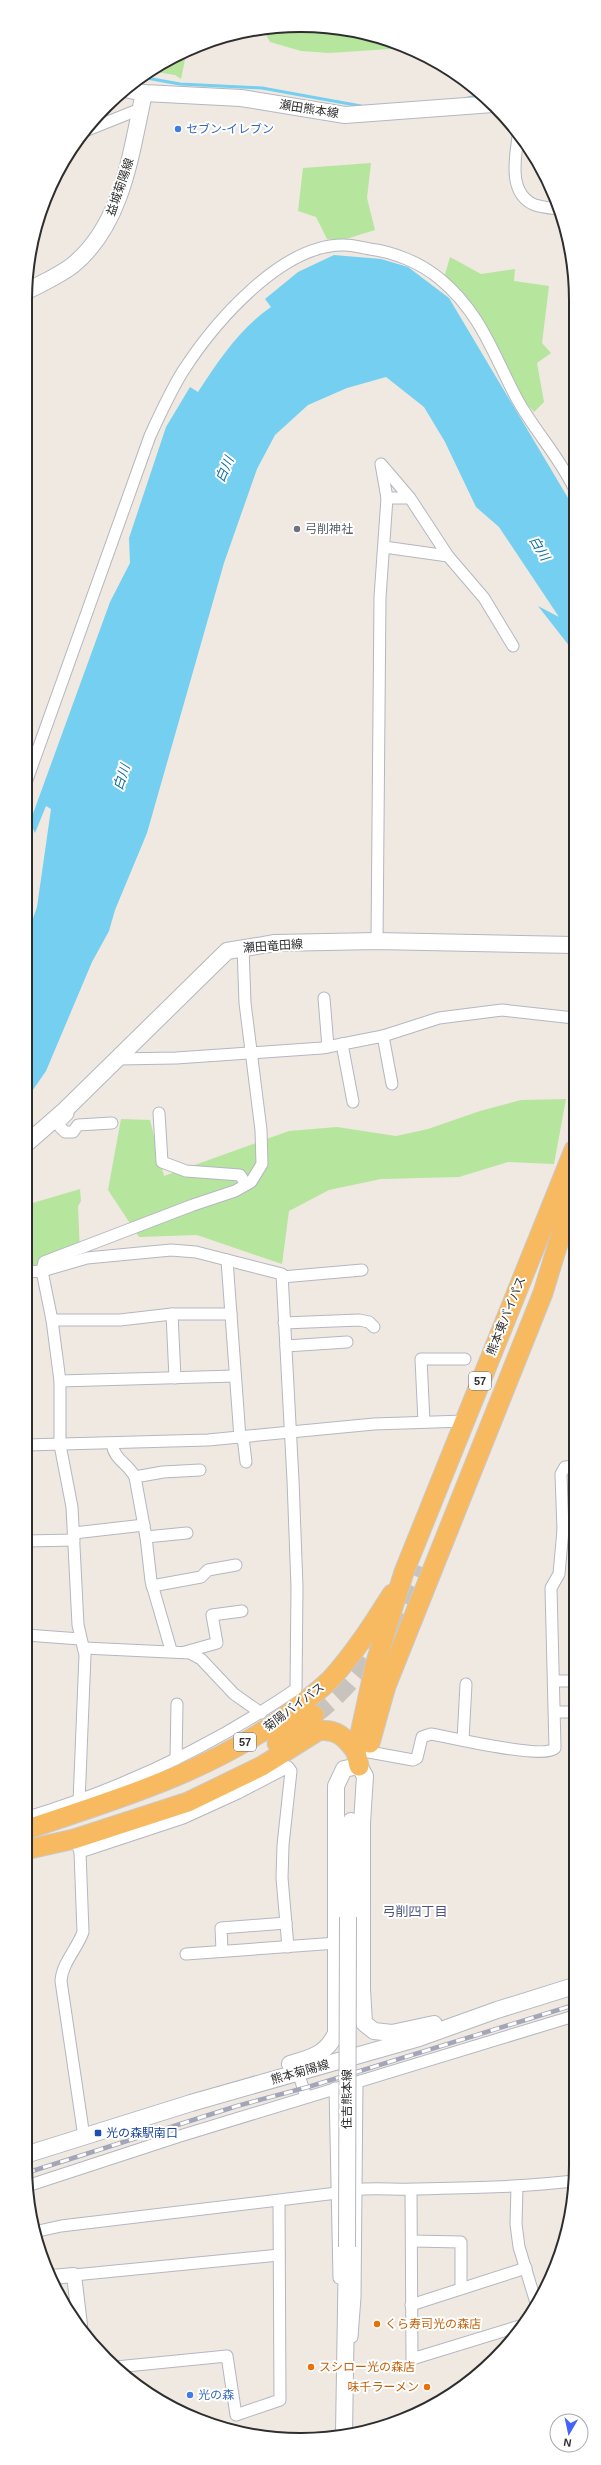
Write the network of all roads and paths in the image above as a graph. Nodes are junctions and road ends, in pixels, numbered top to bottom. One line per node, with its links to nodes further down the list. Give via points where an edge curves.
1 (133, 91): 2 (main road, 瀬田熊本線)
2 (144, 93): 3 (main road, 瀬田熊本線, via 240,98 345,115); 4 (main road, 益城菊陽線)
3 (480, 101)
4 (140, 109): 5 (street); 8 (main road, 益城菊陽線, via 127,171 112,214 98,238 86,254 71,266)
5 (96, 126)
6 (517, 142): 7 (street, via 515,160 517,188 522,196 534,205)
7 (553, 208)
8 (33, 288)
9 (569, 478): 15 (street, via 517,400 500,361 480,325 457,295 439,278 388,252 344,245 326,247 303,255 268,277 210,334 183,371 164,406 150,436)
10 (387, 498): 11 (street); 11 (street, via 382,464); 12 (street)
11 (410, 498): 13 (street)
12 (384, 547): 13 (street); 16 (street, via 380,597)
13 (448, 556): 14 (street, via 484,598)
14 (513, 646)
15 (32, 766)
16 (377, 941): 17 (main road, 瀬田竜田線); 18 (main road, 瀬田竜田線, via 275,943)
17 (569, 945)
18 (243, 947): 25 (street); 26 (main road, 瀬田竜田線, via 227,950)
19 (324, 998): 24 (street)
20 (569, 1017): 21 (street, via 502,1010 438,1018)
21 (383, 1036): 23 (street); 27 (street)
22 (136, 1044): 26 (street)
23 (342, 1044): 24 (street); 28 (street)
24 (328, 1047): 25 (street)
25 (250, 1054): 26 (street); 32 (street, via 261,1130 262,1164 251,1182)
26 (118, 1059): 30 (street, via 60,1122 60,1127 65,1132 73,1132 78,1125); 31 (main road, 瀬田竜田線)
27 (392, 1084)
28 (353, 1102)
29 (159, 1113): 32 (street, via 162,1162 186,1170 240,1175)
30 (112, 1123)
31 (32, 1139)
32 (246, 1184): 36 (street, via 235,1192 193,1205 44,1262)
33 (568, 1194): 50 (highway, 熊本東バイパス / 57); 68 (highway, via 543,1292)
34 (227, 1260): 36 (street, via 196,1252 170,1250 88,1258); 38 (street, via 282,1274); 40 (street)
35 (362, 1270): 38 (street)
36 (42, 1271): 37 (street); 41 (street)
37 (32, 1272)
38 (282, 1277): 42 (street)
39 (172, 1314): 40 (street); 41 (street, via 120,1320); 48 (street)
40 (231, 1314): 47 (street)
41 (52, 1320): 49 (street)
42 (284, 1323): 43 (street, via 359,1320 369,1322); 45 (street)
43 (374, 1327)
44 (347, 1342): 45 (street)
45 (286, 1346): 52 (street)
46 (465, 1359): 51 (street, via 421,1359)
47 (236, 1376): 48 (street); 53 (street)
48 (175, 1378): 49 (street)
49 (60, 1381): 55 (street)
50 (464, 1421): 51 (street); 68 (highway, 熊本東バイパス / 57)
51 (424, 1422): 52 (street)
52 (290, 1432): 53 (street); 84 (street, via 297,1587 296,1689)
53 (241, 1438): 54 (street); 57 (street)
54 (112, 1444): 55 (street); 60 (street, via 115,1456 131,1469)
55 (60, 1445): 56 (street); 64 (street, via 72,1507)
56 (32, 1446)
57 (246, 1462)
58 (569, 1466): 62 (street, via 564,1467 561,1474)
59 (200, 1470): 60 (street, via 159,1472)
60 (135, 1477): 61 (street)
61 (144, 1525): 64 (street); 65 (street)
62 (568, 1527): 78 (street, via 558,1574 551,1588)
63 (187, 1533): 65 (street)
64 (74, 1536): 66 (street); 72 (street, via 76,1612)
65 (146, 1537): 69 (street)
66 (32, 1540)
67 (236, 1565): 69 (street, via 208,1570 201,1577)
68 (416, 1570): 73 (highway); 76 (highway, 菊陽バイパス / 57); 77 (highway)
69 (152, 1586): 74 (street)
70 (242, 1611): 75 (street, via 212,1615 217,1643)
71 (32, 1636): 72 (street)
72 (82, 1643): 74 (street); 89 (street, via 86,1667)
73 (382, 1645): 76 (highway, via 371,1645); 77 (highway, via 391,1653); 87 (highway, via 375,1665)
74 (171, 1650): 75 (street)
75 (186, 1652): 84 (street, via 201,1660 234,1694)
76 (351, 1654): 91 (highway, 菊陽バイパス / 57, via 329,1681 278,1722 217,1758 154,1786)
77 (394, 1668): 87 (highway)
78 (555, 1681): 79 (street); 82 (street)
79 (569, 1681)
80 (466, 1684): 86 (street)
81 (177, 1704): 88 (street)
82 (556, 1712): 83 (street); 86 (street, via 553,1751 512,1749)
83 (569, 1712)
84 (261, 1713): 88 (street, via 237,1729)
85 (314, 1715): 92 (highway, 菊陽バイパス / 57, via 253,1758 207,1781 125,1814)
86 (464, 1740): 87 (street, via 427,1734 421,1740 417,1758 413,1760)
87 (361, 1757): 93 (highway, via 342,1735 327,1730 318,1731 262,1766 188,1802); 96 (main road, via 344,1769 336,1786); 101 (main road, via 365,1776 362,1823 364,2023 374,2031 392,2032); 129 (main road, 住吉熊本線, bridge, via 352,1816 348,1917)
88 (176, 1759): 89 (street)
89 (79, 1802): 90 (street)
90 (32, 1816)
91 (32, 1828)
92 (32, 1844)
93 (77, 1846): 94 (highway); 95 (street, via 183,1818 288,1767 291,1771 284,1825 282,1878); 108 (street, via 83,1932 79,1944 62,1971 61,1980)
94 (32, 1849)
95 (286, 1922): 97 (street); 98 (street, via 221,1928)
96 (337, 1943): 97 (street); 107 (main road, via 336,2033 322,2053 234,2083)
97 (288, 1947): 98 (street)
98 (222, 1951): 99 (street)
99 (186, 1954)
100 (569, 1988): 101 (main road, 熊本菊陽線)
101 (497, 2010): 103 (main road, 熊本菊陽線, via 419,2038)
102 (569, 2018): 104 (street)
103 (298, 2072): 106 (street); 107 (main road, 熊本菊陽線)
104 (357, 2082): 105 (street); 113 (street)
105 (336, 2088): 106 (street); 115 (street)
106 (306, 2097): 111 (street)
107 (191, 2103): 108 (main road, 熊本菊陽線)
108 (84, 2137): 109 (main road, 熊本菊陽線)
109 (32, 2153)
110 (568, 2182): 112 (street)
111 (33, 2184)
112 (517, 2187): 114 (street); 120 (street, via 516,2224 519,2247)
113 (357, 2188): 114 (street); 115 (street); 129 (street, via 354,2331)
114 (411, 2190): 118 (street)
115 (338, 2193): 116 (street); 129 (street, via 339,2331)
116 (279, 2201): 117 (street, via 61,2226); 119 (street)
117 (40, 2231)
118 (412, 2241): 123 (street, via 461,2242); 125 (street)
119 (279, 2255): 121 (street); 128 (street, via 280,2400 236,2415 227,2356)
120 (526, 2268): 123 (street); 124 (street)
121 (74, 2275): 122 (street); 126 (street)
122 (57, 2276)
123 (461, 2288): 125 (street)
124 (534, 2296)
125 (411, 2305): 127 (street, via 412,2359)
126 (79, 2317)
127 (514, 2328)
128 (123, 2366)
129 (346, 2378): 130 (main road, 住吉熊本線)
130 (344, 2430)

